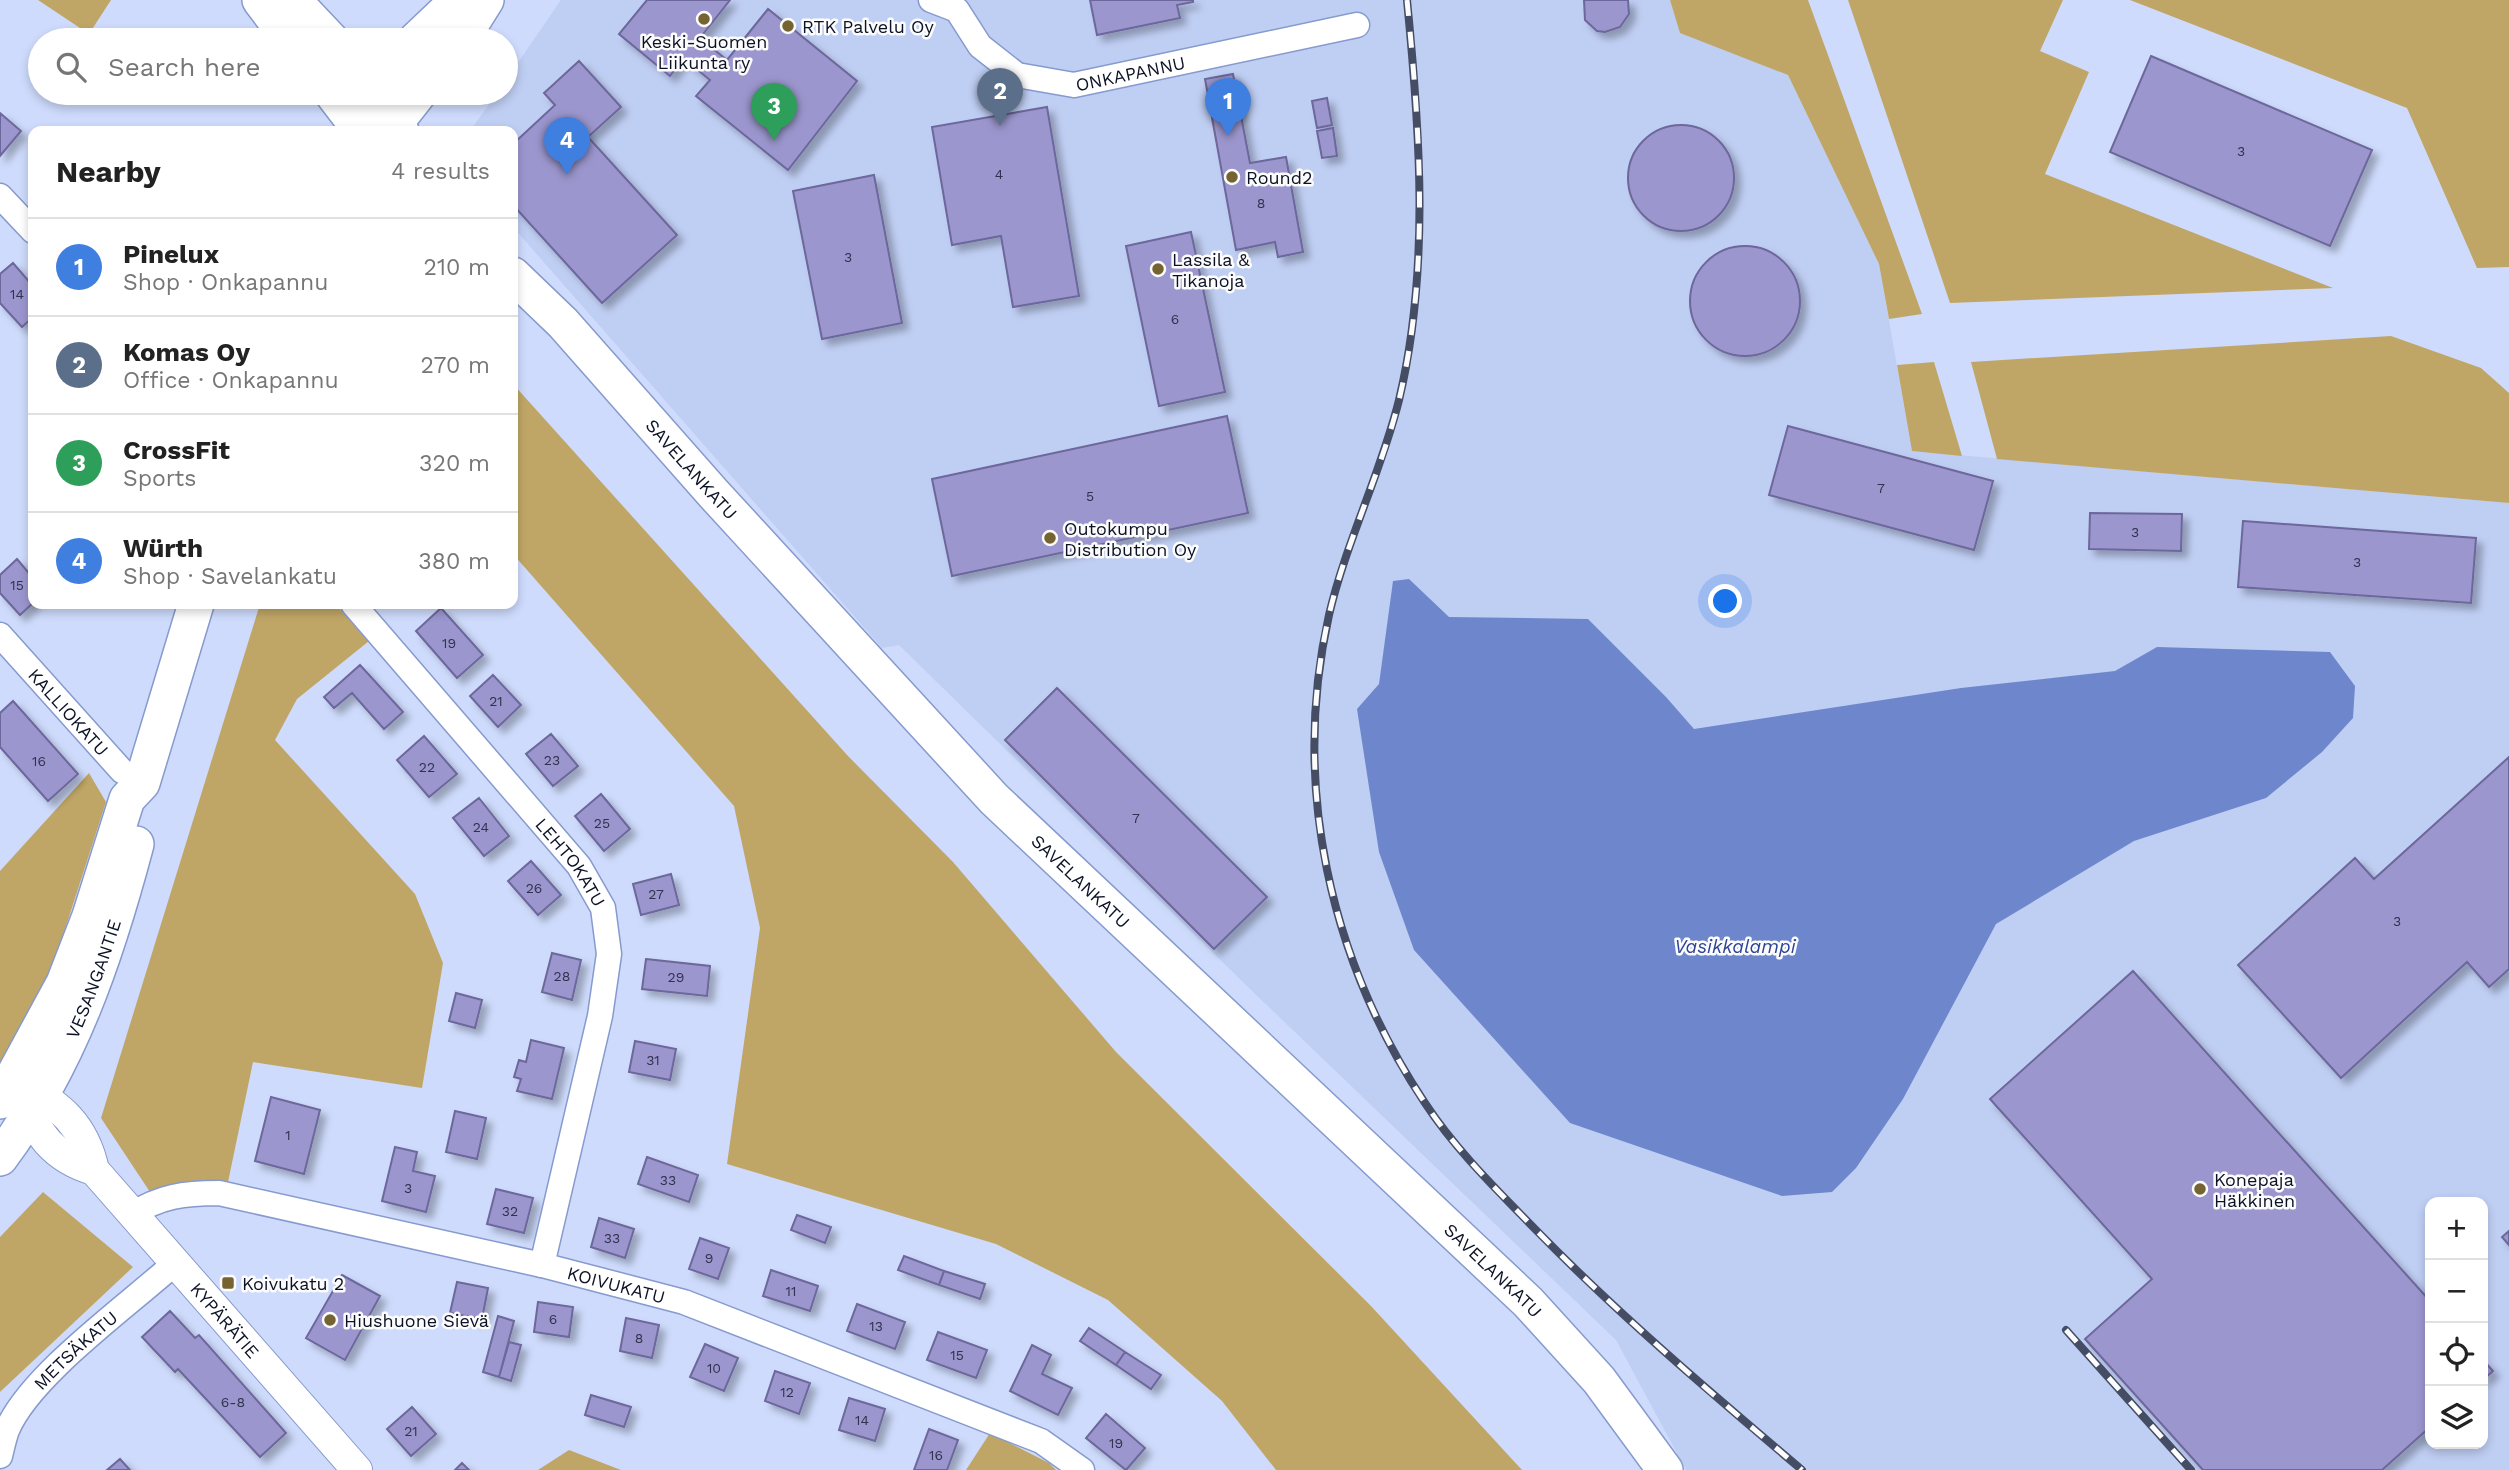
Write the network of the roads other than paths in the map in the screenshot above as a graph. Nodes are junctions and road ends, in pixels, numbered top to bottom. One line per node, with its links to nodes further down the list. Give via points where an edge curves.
1 (260, 0): 7 (main road)
2 (293, 0): 8 (main road)
3 (458, 0): 9 (main road)
4 (486, 0): 10 (main road)
5 (931, 0): 6 (street, ONKAPANNU, via 957,10 980,46 1017,75 1074,85)
6 (1357, 25)
7 (281, 28)
8 (320, 28)
9 (429, 28)
10 (468, 28)
11 (411, 105): 14 (main road)
12 (363, 111): 13 (main road)
13 (391, 126)
14 (396, 126)
15 (0, 196): 16 (street)
16 (28, 226)
17 (518, 280): 30 (main road, SAVELANKATU, via 563,323 994,799 1528,1302 1600,1381)
18 (194, 609): 21 (main road, VESANGANTIE)
19 (357, 609): 26 (street, LEHTOKATU, via 579,866 603,908 609,954 600,1016)
20 (0, 635): 21 (street, KALLIOKATU, via 122,771)
21 (142, 783): 22 (main road, VESANGANTIE, via 127,799 90,916)
22 (17, 1091): 23 (main road, VESANGANTIE); 24 (street, KYPÄRÄTIE, via 62,1110 89,1145 94,1170)
23 (0, 1158)
24 (131, 1215): 25 (street, KYPÄRÄTIE); 26 (street, KOIVUKATU, via 176,1194 219,1193)
25 (175, 1263): 27 (street, METSÄKATU, via 57,1366 27,1399 7,1430); 28 (street, KYPÄRÄTIE)
26 (542, 1265): 29 (street, KOIVUKATU, via 684,1301 1041,1441)
27 (0, 1457)
28 (357, 1470)
29 (1082, 1470)
30 (1665, 1470)

